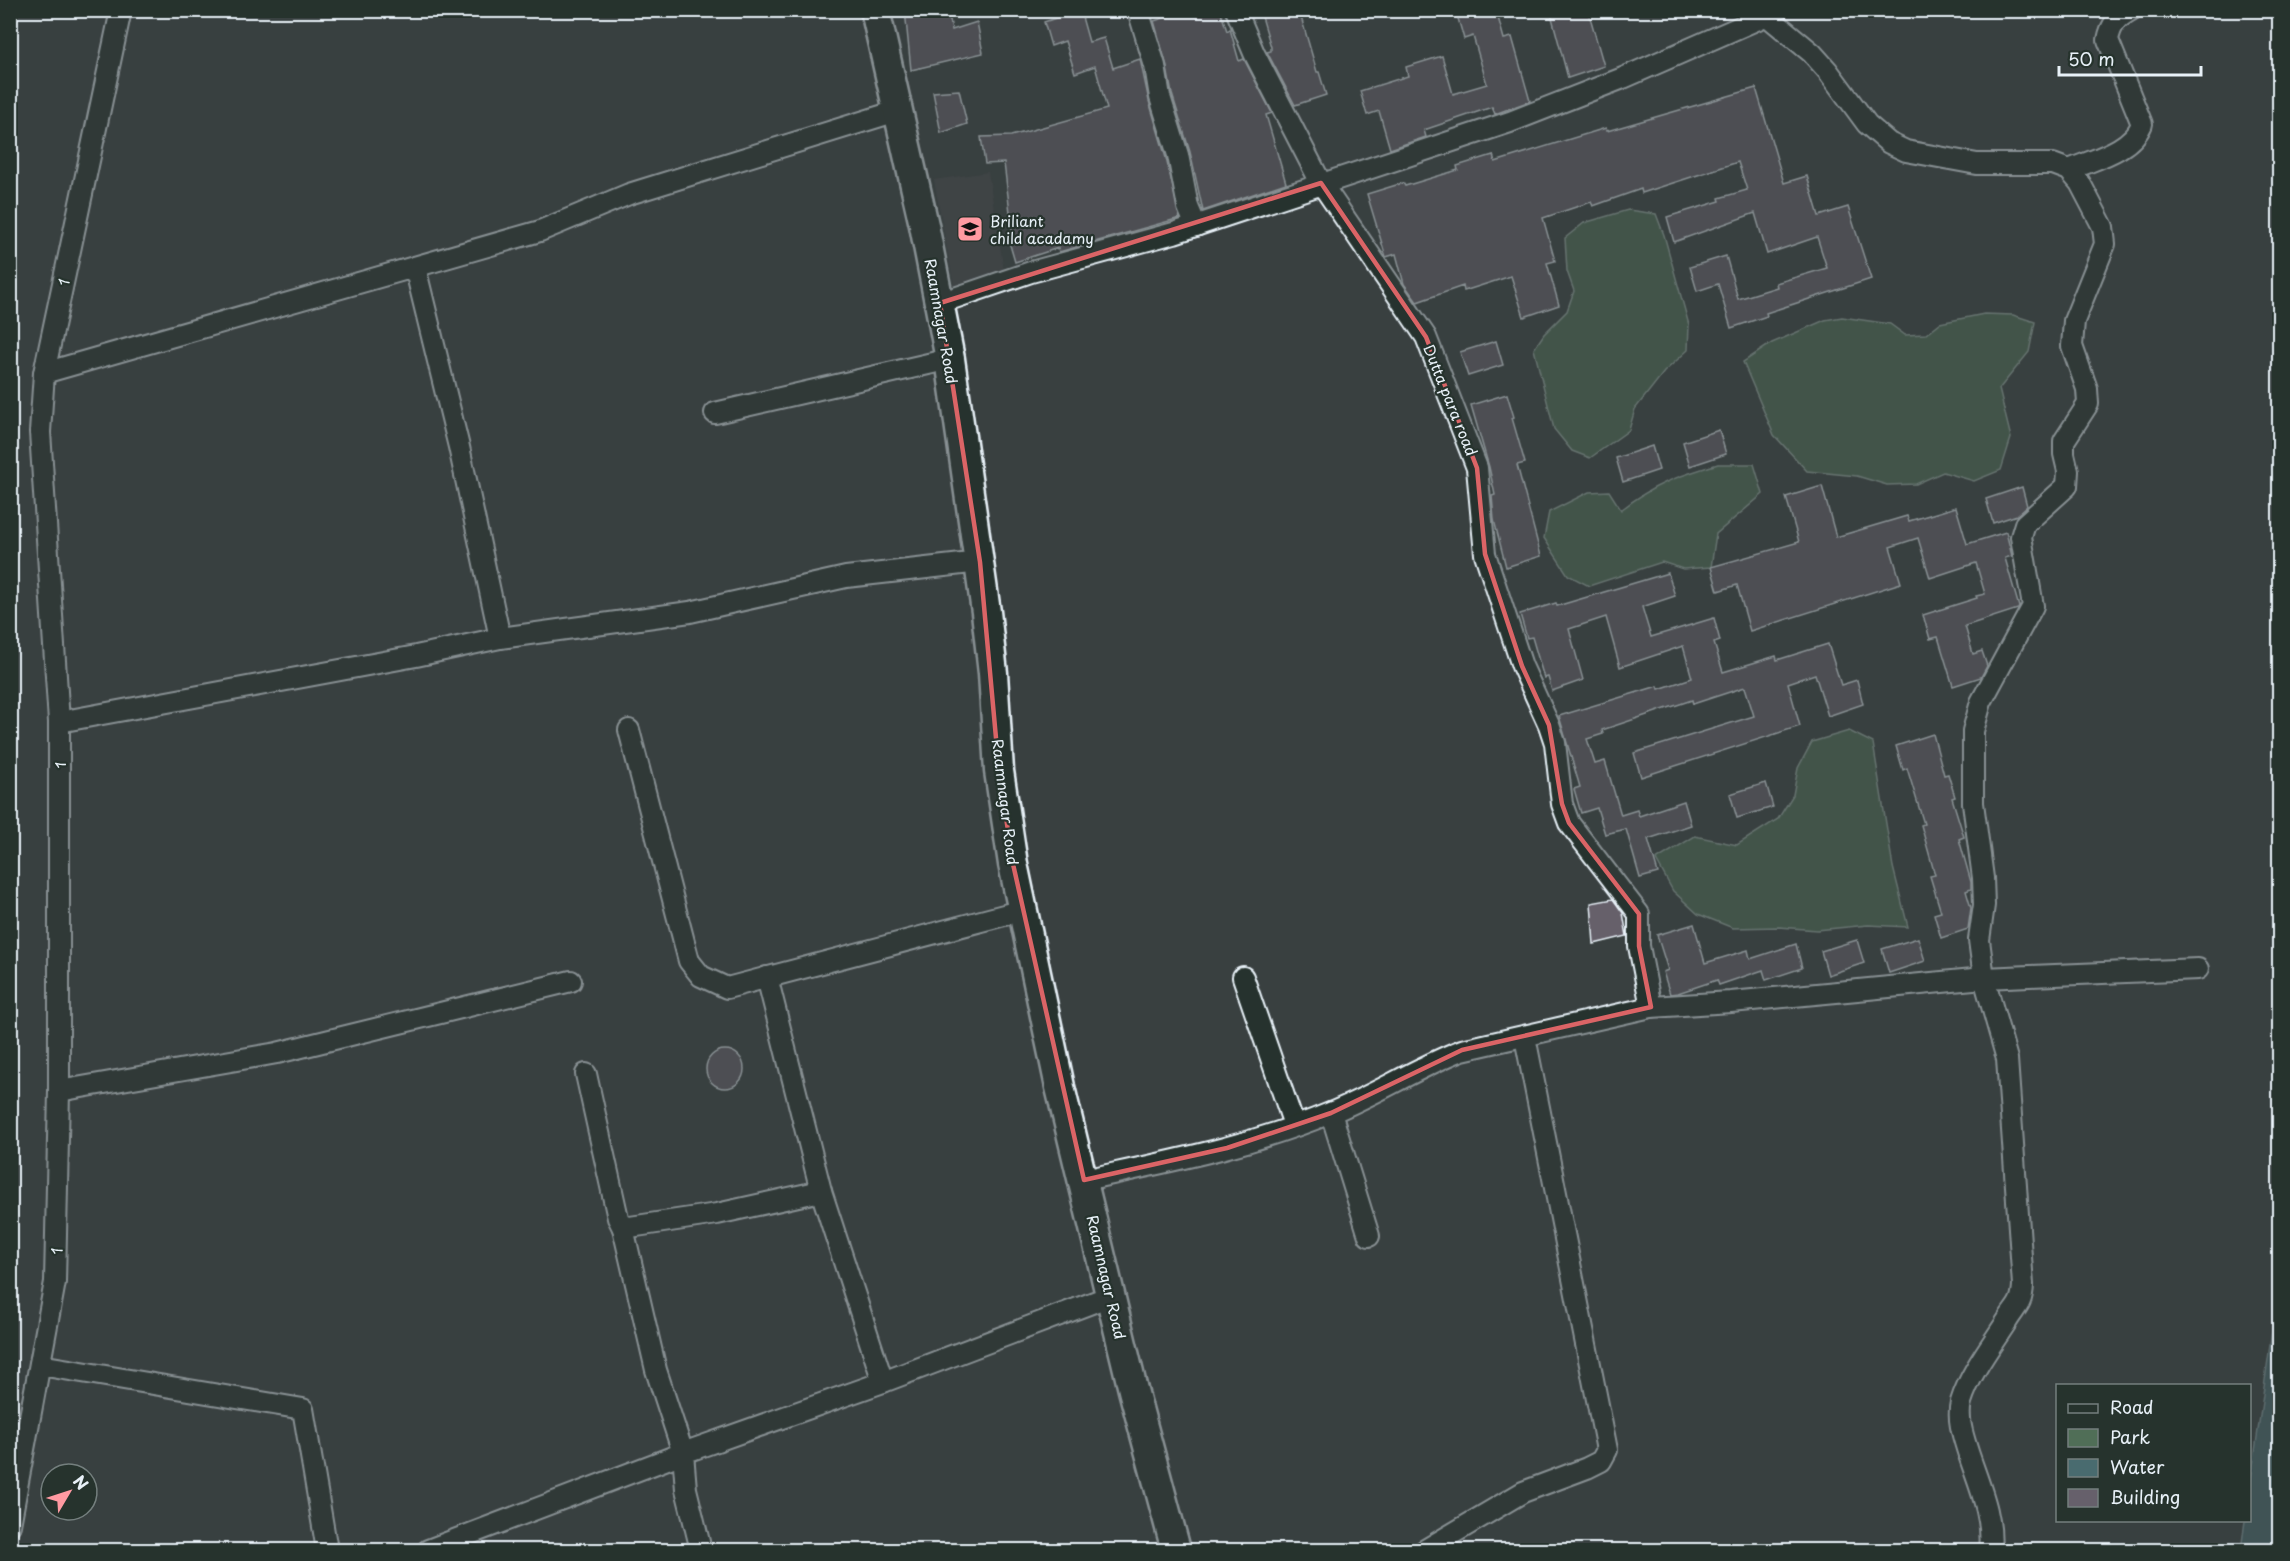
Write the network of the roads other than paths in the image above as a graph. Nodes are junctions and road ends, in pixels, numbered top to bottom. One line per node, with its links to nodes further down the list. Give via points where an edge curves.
1 (121, 10): 14 (street, 1)
2 (875, 10): 7 (highway, Raamnagar Road)
3 (1138, 10): 10 (street)
4 (1236, 10): 9 (street, Dutta para road)
5 (2131, 10): 8 (street, via 2111,27 2108,40 2142,124 2138,135 2126,145)
6 (1762, 13): 8 (street, via 1812,53 1866,124 1889,143 1906,151 1977,164 2053,164); 9 (street, via 1623,78 1510,122)
7 (897, 111): 11 (street, via 628,194 540,231); 12 (highway, Raamnagar Road)
8 (2069, 170): 24 (street, via 2103,227 2105,244 2074,321 2072,346 2087,389 2088,404 2064,441 2067,486 2025,524 2020,537 2033,606 1981,702 1973,731 1973,803 1983,878 1979,940)
9 (1321, 183): 10 (street); 26 (street, Dutta para road, via 1426,336 1477,468 1485,554 1522,666 1550,724 1562,804 1569,823 1639,914 1639,946)
10 (1196, 226): 12 (street, via 1031,272)
11 (415, 267): 14 (street); 17 (street)
12 (940, 303): 13 (highway, Raamnagar Road)
13 (950, 359): 15 (street); 16 (highway, Raamnagar Road)
14 (44, 372): 18 (street, 1, via 40,432)
15 (715, 413)
16 (980, 562): 17 (street, via 846,577 690,612); 20 (highway, Raamnagar Road, via 999,771)
17 (500, 638): 18 (street)
18 (59, 722): 29 (street, 1)
19 (629, 730): 23 (street, via 689,961 701,976 727,988)
20 (1023, 910): 23 (street); 32 (highway, Raamnagar Road)
21 (2198, 969): 24 (street)
22 (1243, 977): 31 (street)
23 (767, 978): 33 (street)
24 (1984, 978): 26 (street); 46 (street, via 2007,1059 2023,1285 2019,1306 1974,1375 1961,1403 1960,1428 1988,1515)
25 (571, 981): 29 (street, via 277,1053)
26 (1651, 1007): 27 (street)
27 (1525, 1037): 30 (street, via 1462,1050); 45 (street, via 1607,1450 1601,1461 1523,1492)
28 (586, 1074): 34 (street)
29 (59, 1091): 37 (street, 1, via 55,1282)
30 (1330, 1113): 31 (street); 35 (street)
31 (1294, 1125): 32 (street, via 1227,1148)
32 (1084, 1180): 36 (highway, Raamnagar Road)
33 (821, 1191): 34 (street, via 717,1214); 38 (street)
34 (623, 1228): 39 (street, via 656,1370)
35 (1369, 1236)
36 (1110, 1296): 38 (street); 44 (highway, Raamnagar Road)
37 (40, 1365): 40 (street, 1); 41 (street, via 303,1409)
38 (883, 1382): 39 (street)
39 (682, 1453): 42 (street); 43 (street)
40 (10, 1525)
41 (327, 1551)
42 (428, 1551)
43 (701, 1551)
44 (1176, 1551)
45 (1425, 1551)
46 (1990, 1551)

